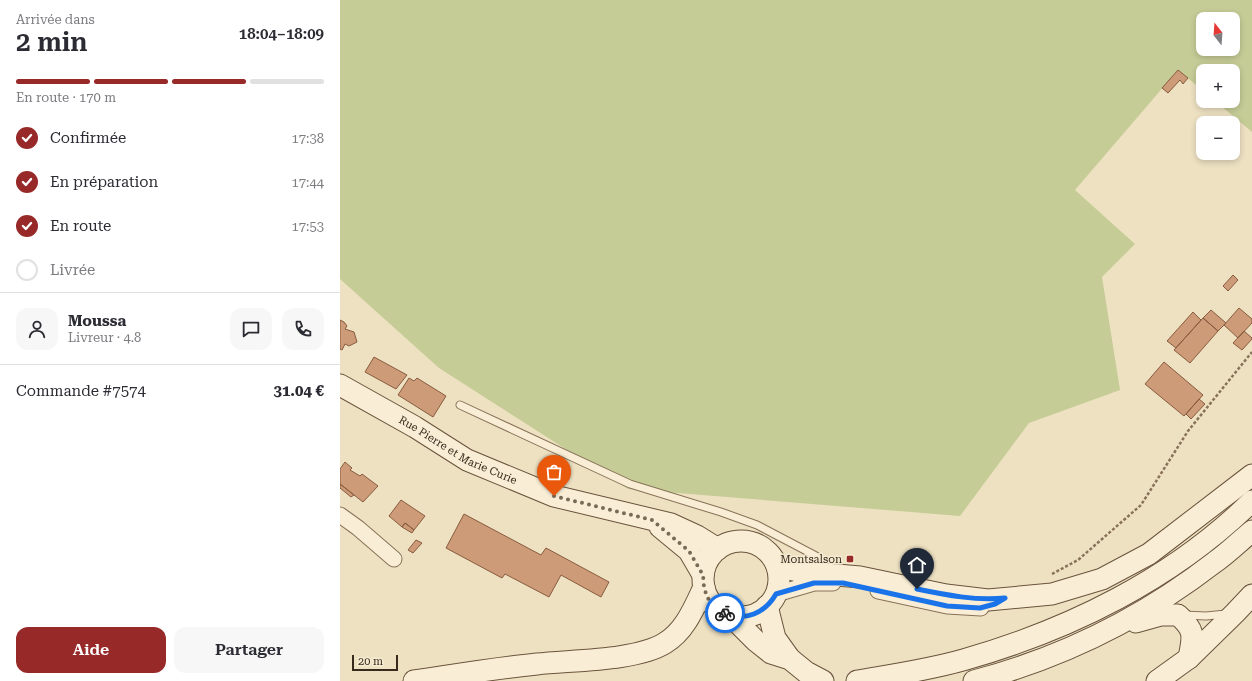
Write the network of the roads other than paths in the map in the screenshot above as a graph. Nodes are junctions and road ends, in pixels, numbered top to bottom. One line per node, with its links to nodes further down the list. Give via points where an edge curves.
1 (340, 385): 6 (main road, Rue Pierre et Marie Curie, via 467,460 554,496)
2 (460, 405): 11 (lane, via 630,484 757,525 818,557)
3 (1252, 474): 14 (main road, via 1149,554 1102,579 1052,594)
4 (1252, 501): 24 (main road, via 1195,550 1137,588 1074,620 1020,642 962,660 914,672)
5 (340, 515): 9 (street)
6 (652, 520): 8 (main road, Rue Pierre et Marie Curie, via 671,524); 12 (main road, via 689,551)
7 (1252, 531): 19 (main road, via 1215,562 1168,595)
8 (718, 548): 10 (main road, via 740,541 752,543 767,552); 12 (main road, via 706,565)
9 (394, 559)
10 (777, 566): 11 (main road); 15 (main road, via 778,585)
11 (827, 574): 14 (main road, via 860,577 946,595 988,600)
12 (703, 581): 18 (main road, via 707,597 713,605); 22 (main road, via 692,612 677,635 645,652 613,658 490,669)
13 (1252, 595): 16 (main road)
14 (1005, 598): 15 (street, via 980,608 947,606 843,583 814,583)
15 (772, 600): 18 (main road, via 760,612 750,616); 21 (main road, via 775,638)
16 (1236, 613): 17 (lane); 20 (main road)
17 (1178, 615): 19 (main road, via 1161,615); 20 (main road, via 1191,629)
18 (731, 616): 21 (main road, via 771,653)
19 (1118, 624): 25 (main road, via 1070,648 1002,674)
20 (1189, 658): 26 (main road)
21 (790, 660): 23 (main road)
22 (414, 681)
23 (823, 681)
24 (856, 681)
25 (974, 681)
26 (1157, 681)

